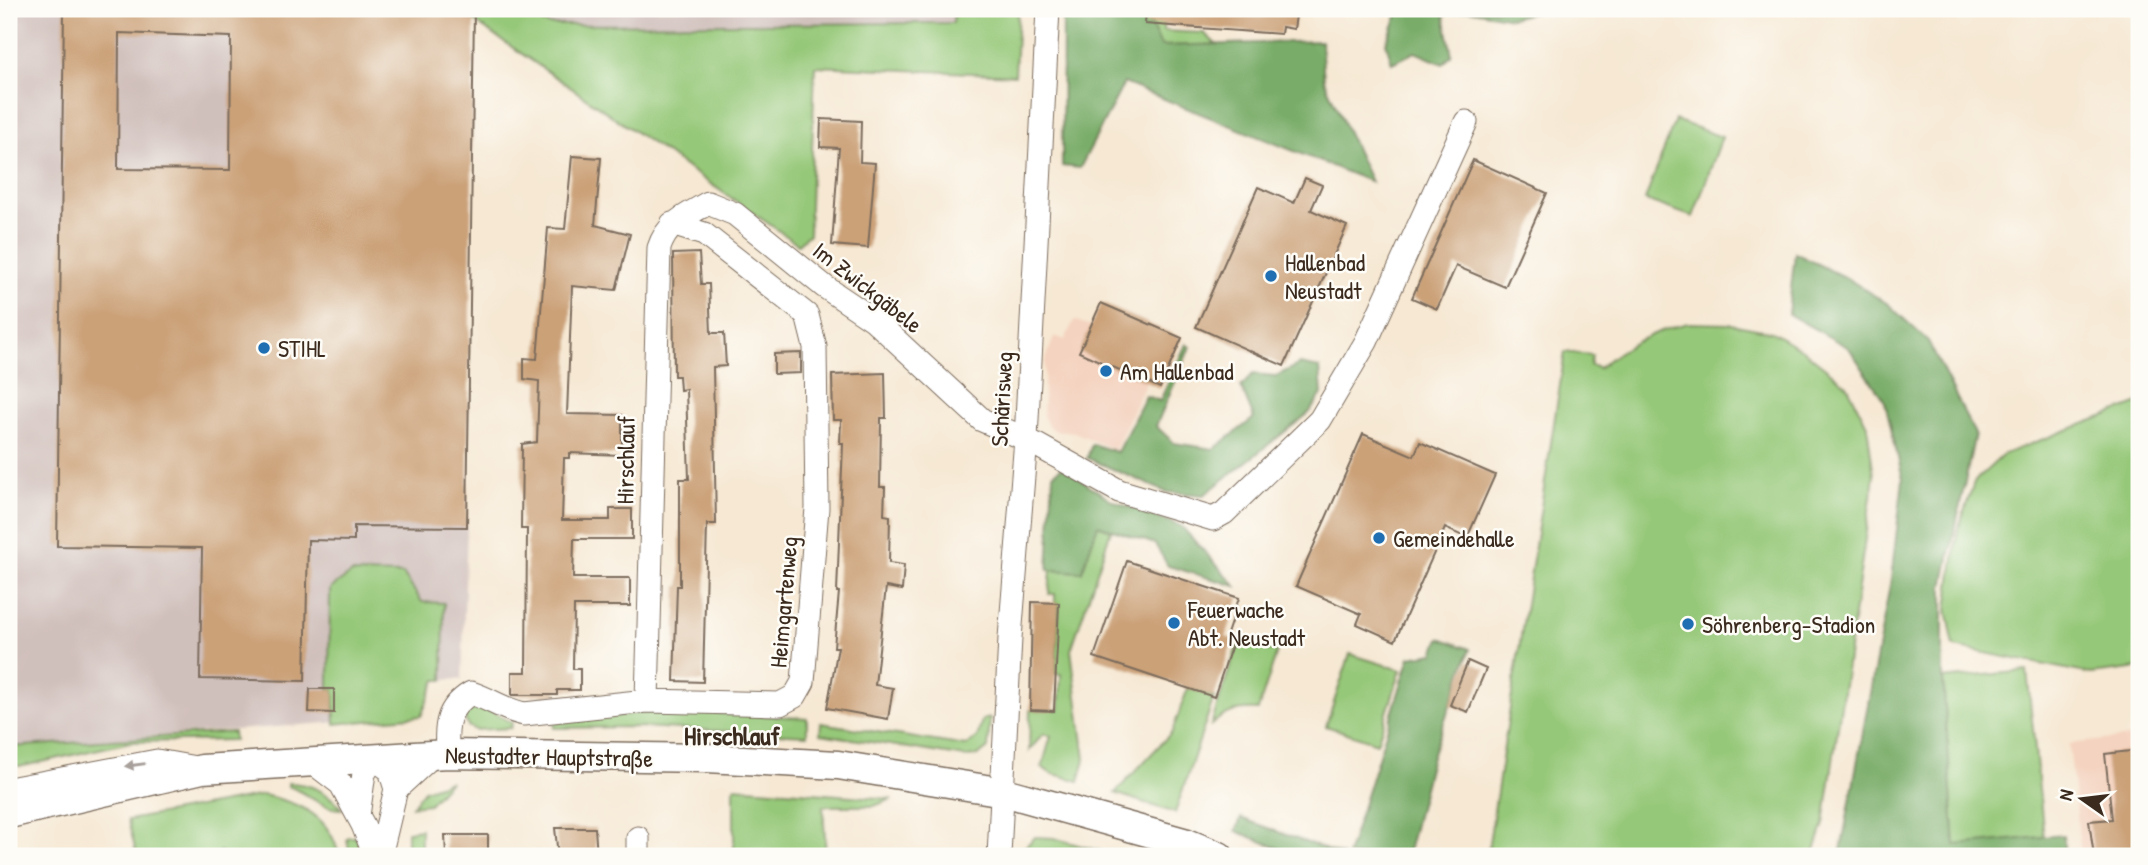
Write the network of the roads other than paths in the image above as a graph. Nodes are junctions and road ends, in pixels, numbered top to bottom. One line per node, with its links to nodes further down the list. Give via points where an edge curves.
1 (1048, 9): 4 (street, Schärisweg)
2 (1466, 122): 4 (street, via 1366,342 1320,420 1224,513 1213,519 1197,516 1119,491)
3 (672, 224): 4 (street, Im Zwickgäbele, via 708,203 735,214 874,320 982,420); 5 (street, Hirschlauf, via 659,248); 5 (street, Heimgartenweg, via 704,234 807,315 815,347 817,508 803,682 795,696 780,704)
4 (1026, 439): 12 (street, Schärisweg, via 1010,638)
5 (648, 701): 6 (street, Heimgartenweg, via 524,714 504,710 471,693 455,703)
6 (440, 755): 7 (street, Neustadter Hauptstraße); 11 (street); 12 (street, Neustadter Hauptstraße, via 707,758 838,765)
7 (374, 758): 8 (street, Neustadter Hauptstraße); 11 (street, via 390,770); 14 (street, via 364,773)
8 (312, 761): 9 (street, Neustadter Hauptstraße); 14 (street, via 341,784)
9 (202, 769): 10 (street, Neustadter Hauptstraße, one-way to 10, via 157,761); 13 (street, Neustadter Hauptstraße)
10 (9, 789)
11 (396, 789): 15 (street)
12 (1004, 792): 16 (street, Schärisweg); 17 (street, Neustadter Hauptstraße)
13 (9, 814)
14 (358, 816): 15 (street)
15 (377, 856)
16 (999, 856)
17 (1219, 856)

